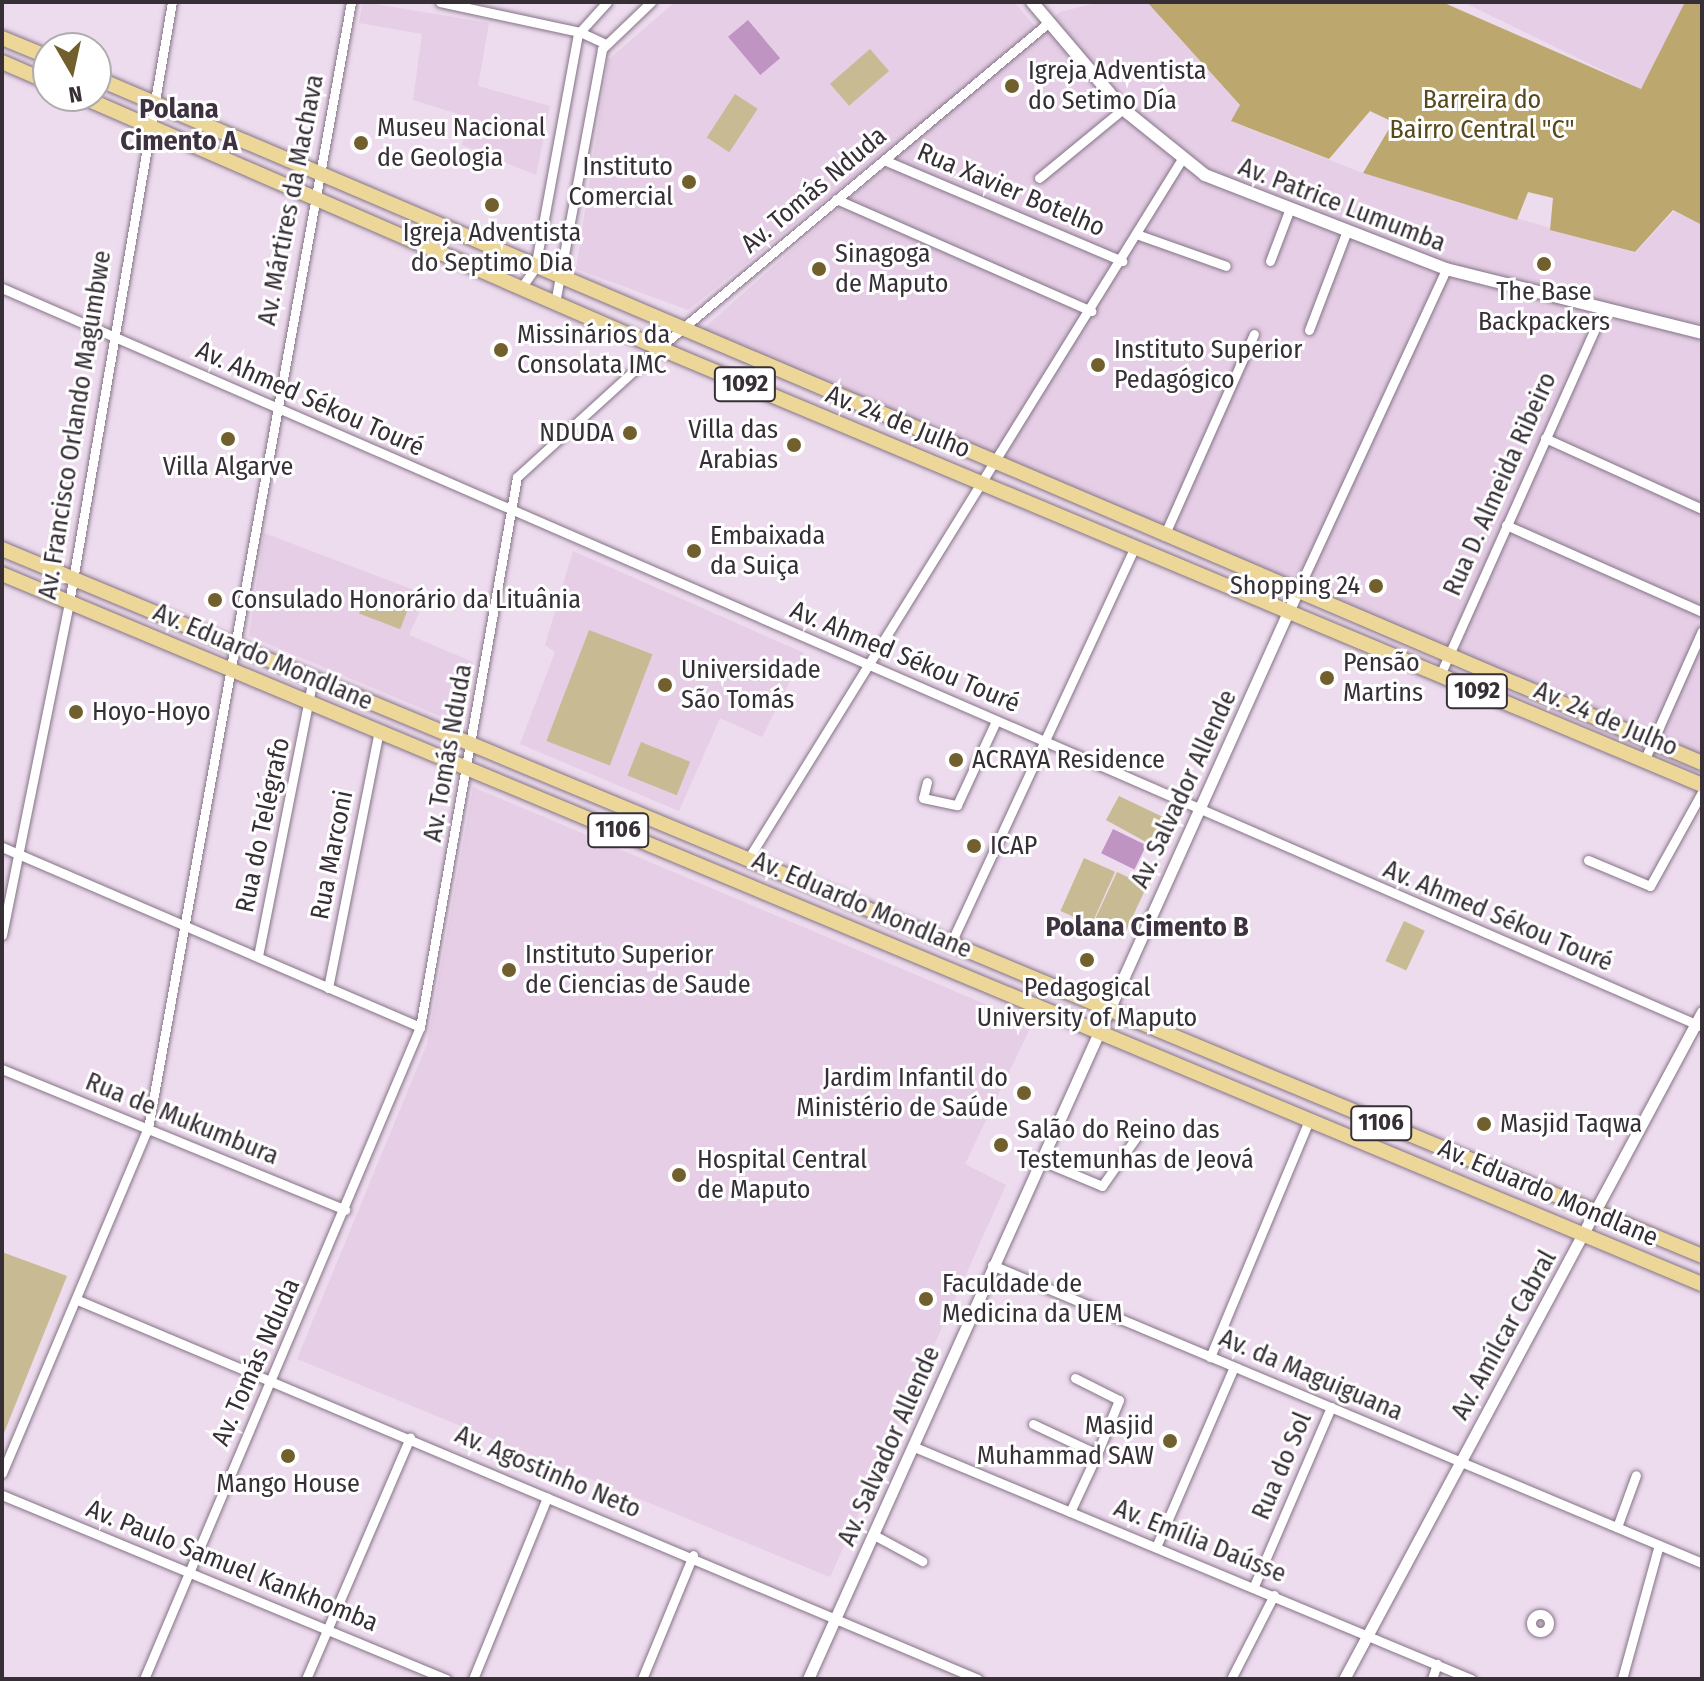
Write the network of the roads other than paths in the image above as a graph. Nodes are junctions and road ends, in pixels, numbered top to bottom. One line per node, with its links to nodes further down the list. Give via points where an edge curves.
1 (172, 2): 15 (street, Av. Francisco Orlando Magumbwe)
2 (351, 2): 21 (street, Av. Mártires da Machava)
3 (440, 2): 8 (street)
4 (607, 2): 8 (street)
5 (651, 2): 10 (street)
6 (1032, 2): 7 (main road, Av. Patrice Lumumba)
7 (1049, 22): 16 (main road, Av. Patrice Lumumba); 19 (street, Av. Tomás Nduda)
8 (580, 32): 10 (street); 31 (street)
9 (2, 38): 11 (main road)
10 (606, 44): 33 (street)
11 (32, 50)
12 (2, 62): 13 (main road)
13 (32, 75)
14 (112, 85): 15 (main road)
15 (149, 101): 18 (street, Av. Francisco Orlando Magumbwe); 21 (main road)
16 (1123, 109): 20 (main road, Av. Patrice Lumumba); 22 (street)
17 (112, 110): 18 (main road, Av. 24 de Julho / 1092)
18 (146, 125): 24 (main road, Av. 24 de Julho / 1092); 43 (street, Av. Francisco Orlando Magumbwe)
19 (884, 160): 23 (street, Av. Tomás Nduda); 28 (street, Rua Xavier Botelho)
20 (1180, 162): 25 (main road, Av. Patrice Lumumba); 27 (street)
21 (322, 176): 24 (street, Av. Mártires da Machava); 31 (main road)
22 (1039, 178)
23 (836, 199): 37 (street); 39 (street, Av. Tomás Nduda)
24 (315, 202): 35 (main road, Av. 24 de Julho / 1092); 45 (street, Av. Mártires da Machava)
25 (1289, 211): 26 (main road, Av. Patrice Lumumba); 29 (street)
26 (1346, 233): 32 (main road, Av. Patrice Lumumba); 40 (street)
27 (1139, 235): 28 (street); 30 (street)
28 (1122, 261): 37 (street)
29 (1270, 261)
30 (1226, 266)
31 (535, 268): 33 (main road, Av. 24 de Julho); 35 (street)
32 (1446, 269): 38 (main road, Av. Patrice Lumumba); 57 (street, Av. Salvador Allende)
33 (564, 279): 36 (street); 39 (main road, Av. 24 de Julho / 1092)
34 (2, 288): 43 (street, Av. Ahmed Sékou Touré)
35 (521, 288): 36 (main road, Av. 24 de Julho / 1092)
36 (555, 303): 44 (main road, Av. 24 de Julho / 1092)
37 (1091, 311): 47 (street)
38 (1602, 312): 41 (main road, Av. Patrice Lumumba); 46 (street, Rua D. Almeida Ribeiro)
39 (683, 330): 44 (street, Av. Tomás Nduda); 47 (main road, Av. 24 de Julho / 1092)
40 (1309, 330)
41 (1702, 333)
42 (1254, 334): 52 (street)
43 (112, 336): 45 (street, Av. Ahmed Sékou Touré); 56 (street, Av. Francisco Orlando Magumbwe)
44 (659, 348): 48 (main road, Av. 24 de Julho / 1092); 50 (street, Av. Tomás Nduda, via 522,471)
45 (272, 408): 50 (street, Av. Ahmed Sékou Touré); 62 (street, Av. Mártires da Machava)
46 (1545, 438): 49 (street); 51 (street, Rua D. Almeida Ribeiro)
47 (998, 464): 48 (street); 52 (main road, Av. 24 de Julho / 1092)
48 (986, 483): 54 (main road, Av. 24 de Julho / 1092); 64 (street)
49 (1702, 509)
50 (515, 512): 64 (street, Av. Ahmed Sékou Touré); 73 (street, Av. Tomás Nduda)
51 (1506, 525): 59 (street); 63 (street, Rua D. Almeida Ribeiro)
52 (1164, 536): 57 (main road, Av. 24 de Julho / 1092)
53 (2, 549): 56 (main road, Av. Eduardo Mondlane)
54 (1134, 549): 60 (main road, Av. 24 de Julho / 1092); 71 (street)
55 (2, 574): 58 (main road, Av. Eduardo Mondlane / 1106)
56 (71, 578): 58 (street, Av. Francisco Orlando Magumbwe); 62 (main road, Av. Eduardo Mondlane)
57 (1297, 592): 60 (street, Av. Salvador Allende); 63 (main road, Av. 24 de Julho / 1092)
58 (69, 603): 65 (main road, Av. Eduardo Mondlane / 1106); 82 (street, Av. Francisco Orlando Magumbwe)
59 (1702, 612)
60 (1288, 613): 66 (main road, Av. 24 de Julho / 1092); 80 (street, Av. Salvador Allende)
61 (1702, 631): 72 (street)
62 (236, 647): 65 (street, Av. Mártires da Machava); 67 (main road, Av. Eduardo Mondlane / 1106)
63 (1448, 656): 66 (street, Rua D. Almeida Ribeiro); 72 (main road, Av. 24 de Julho / 1092)
64 (866, 665): 69 (street, Av. Ahmed Sékou Touré); 83 (street)
65 (231, 670): 68 (main road, Av. Eduardo Mondlane / 1106); 85 (street, Av. Mártires da Machava)
66 (1440, 675): 74 (main road, Av. 24 de Julho / 1092)
67 (313, 679): 68 (street, Rua do Telégrafo); 73 (main road, Av. Eduardo Mondlane / 1106)
68 (310, 703): 70 (main road, Av. Eduardo Mondlane / 1106); 88 (street, Rua do Telégrafo)
69 (996, 721): 71 (street, Av. Ahmed Sékou Touré); 77 (street, via 957,805 923,798)
70 (379, 731): 76 (main road, Av. Eduardo Mondlane / 1106); 89 (street, Rua Marconi)
71 (1045, 741): 80 (street, Av. Ahmed Sékou Touré); 87 (street)
72 (1653, 743): 74 (street); 75 (main road, Av. 24 de Julho / 1092)
73 (469, 744): 76 (street, Av. Tomás Nduda); 83 (main road, Av. Eduardo Mondlane / 1106)
74 (1644, 761): 78 (main road, Av. 24 de Julho / 1092)
75 (1702, 763)
76 (466, 767): 93 (street, Av. Tomás Nduda); 94 (main road, Av. Eduardo Mondlane / 1106)
77 (927, 782)
78 (1702, 785)
79 (1702, 792): 84 (street, via 1650,886)
80 (1198, 813): 90 (street, Av. Salvador Allende); 92 (street, Av. Ahmed Sékou Touré)
81 (2, 847): 82 (street)
82 (17, 853): 85 (street); 86 (street, Av. Francisco Orlando Magumbwe)
83 (748, 859): 87 (main road, Av. Eduardo Mondlane / 1106)
84 (1588, 860)
85 (184, 926): 88 (street); 97 (street, Av. Mártires da Machava)
86 (2, 935)
87 (950, 946): 90 (main road, Av. Eduardo Mondlane)
88 (258, 956): 89 (street)
89 (328, 988): 93 (street)
90 (1106, 1011): 94 (street, Av. Salvador Allende); 101 (main road, Av. Eduardo Mondlane / 1106)
91 (1702, 1012): 92 (street, Av. Amílcar Cabral)
92 (1699, 1026): 101 (street, Av. Amílcar Cabral)
93 (420, 1027): 100 (street, Av. Tomás Nduda)
94 (1099, 1030): 96 (main road, Av. Eduardo Mondlane); 99 (street, Av. Salvador Allende)
95 (2, 1069): 97 (street, Rua de Mukumbura)
96 (1309, 1120): 102 (main road, Av. Eduardo Mondlane); 107 (street)
97 (148, 1128): 100 (street, Rua de Mukumbura); 106 (street, Av. Mártires da Machava)
98 (1137, 1136): 99 (street, via 1102,1186)
99 (1040, 1160): 104 (street, Av. Salvador Allende)
100 (345, 1210): 110 (street, Av. Tomás Nduda)
101 (1596, 1211): 102 (street, Av. Amílcar Cabral); 103 (main road, Av. Eduardo Mondlane / 1106)
102 (1585, 1235): 105 (main road, Av. Eduardo Mondlane); 116 (street, Av. Amílcar Cabral)
103 (1702, 1256)
104 (992, 1265): 107 (street, Av. da Maguiguana); 114 (street, Av. Salvador Allende)
105 (1702, 1284)
106 (78, 1305): 110 (street, Av. Agostinho Neto, via 100,1309); 117 (street)
107 (1210, 1357): 108 (street, Av. da Maguiguana)
108 (1234, 1367): 111 (street, Av. da Maguiguana); 125 (street)
109 (1075, 1378): 115 (street, via 1119,1400)
110 (271, 1379): 113 (street, Av. Agostinho Neto); 129 (street, Av. Tomás Nduda)
111 (1331, 1407): 116 (street, Av. da Maguiguana); 130 (street, Rua do Sol)
112 (1033, 1424): 115 (street)
113 (410, 1437): 120 (street, Av. Agostinho Neto); 133 (street)
114 (912, 1446): 121 (street, Av. Emília Daússe); 123 (street, Av. Salvador Allende)
115 (1097, 1454): 121 (street)
116 (1460, 1461): 122 (street, Av. da Maguiguana); 134 (street, Av. Amílcar Cabral)
117 (2, 1473)
118 (1636, 1475): 122 (street)
119 (2, 1495): 129 (street, Av. Paulo Samuel Kankhomba)
120 (547, 1498): 126 (street, Av. Agostinho Neto); 141 (street)
121 (1070, 1512): 125 (street, Av. Emília Daússe)
122 (1617, 1527): 124 (street, Av. da Maguiguana)
123 (874, 1535): 127 (street); 132 (street, Av. Salvador Allende)
124 (1659, 1545): 128 (street, Av. da Maguiguana); 147 (street)
125 (1156, 1547): 130 (street, Av. Emília Daússe)
126 (693, 1555): 132 (street, Av. Agostinho Neto); 142 (street)
127 (922, 1561)
128 (1702, 1563)
129 (189, 1573): 133 (street, Av. Paulo Samuel Kankhomba); 138 (street, Av. Tomás Nduda)
130 (1254, 1586): 131 (street, Av. Emília Daússe)
131 (1274, 1595): 134 (street, Av. Emília Daússe); 136 (street)
132 (838, 1615): 137 (street, Av. Agostinho Neto); 143 (street, Av. Salvador Allende)
133 (328, 1628): 139 (street); 140 (street, Av. Paulo Samuel Kankhomba)
134 (1367, 1634): 135 (street, Av. Emília Daússe); 144 (street, Av. Amílcar Cabral)
135 (1437, 1664): 145 (street); 146 (street, Av. Emília Daússe)
136 (1232, 1677)
137 (973, 1678)
138 (144, 1679)
139 (306, 1679)
140 (446, 1679)
141 (473, 1679)
142 (642, 1679)
143 (808, 1679)
144 (1344, 1679)
145 (1432, 1679)
146 (1471, 1679)
147 (1622, 1679)

